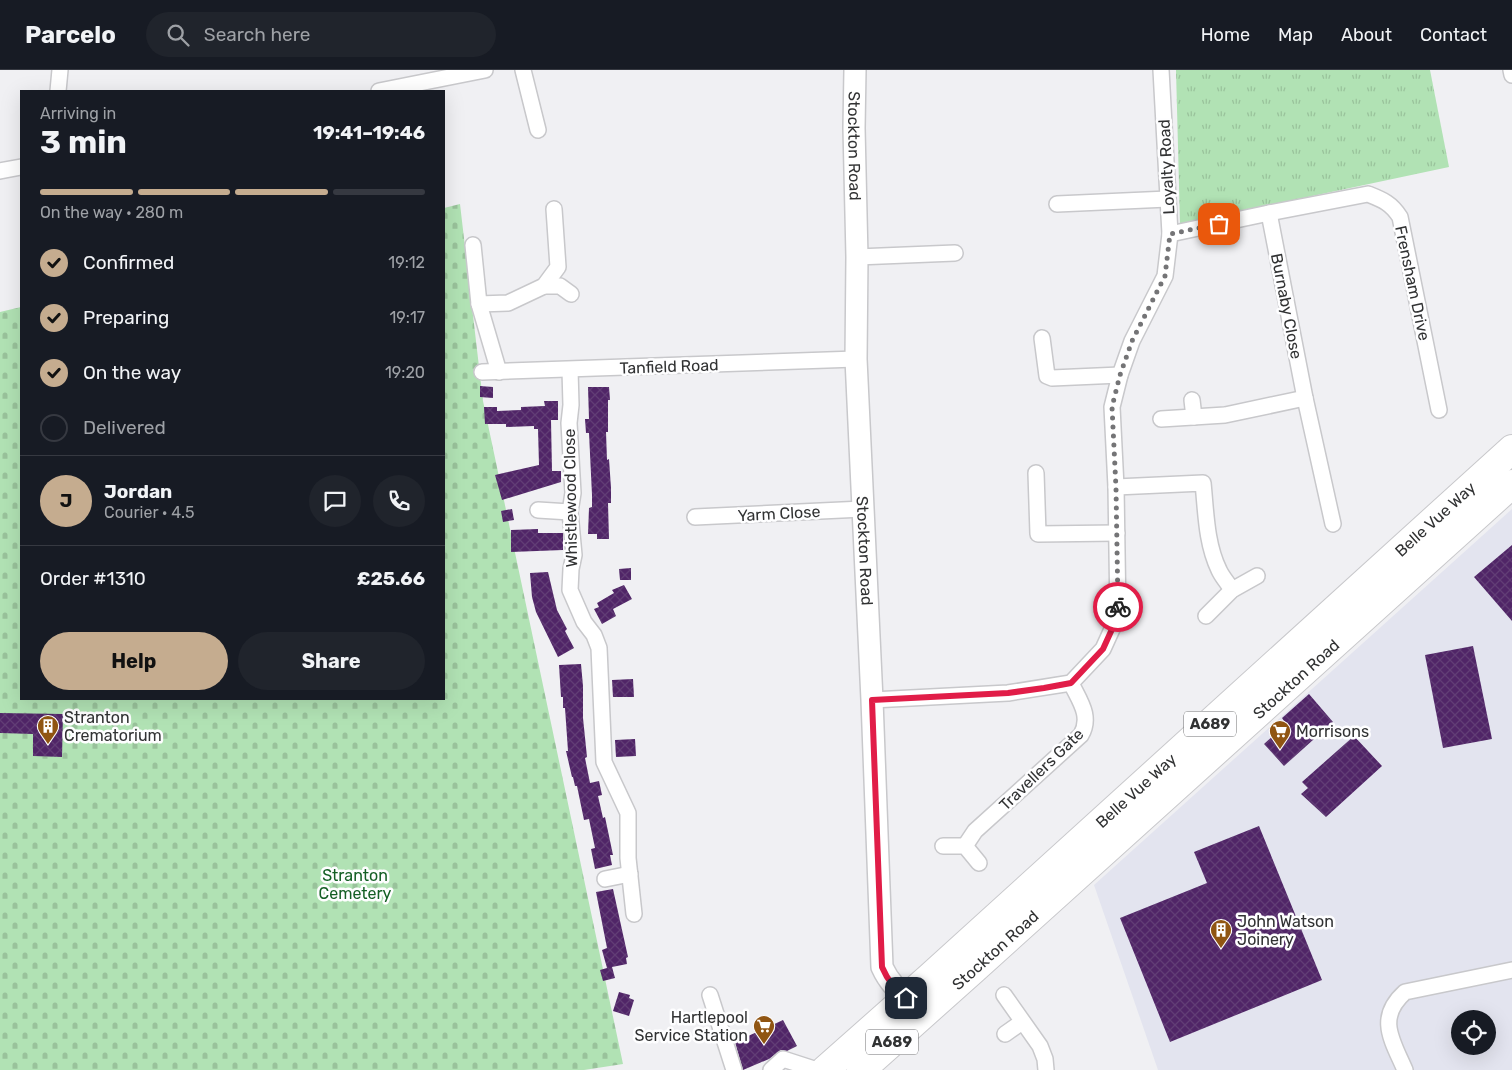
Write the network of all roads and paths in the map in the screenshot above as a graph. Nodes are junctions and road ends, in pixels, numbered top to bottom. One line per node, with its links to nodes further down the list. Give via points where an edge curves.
1 (60, 70): 8 (street)
2 (485, 70): 9 (street)
3 (523, 70): 10 (street)
4 (855, 70): 20 (street, Stockton Road)
5 (1161, 70): 13 (street, Loyalty Road)
6 (1511, 70): 7 (street)
7 (1512, 75)
8 (58, 90)
9 (384, 90)
10 (538, 130)
11 (20, 167): 12 (street)
12 (0, 171)
13 (1168, 199): 14 (street); 17 (street, Loyalty Road)
14 (1057, 204)
15 (554, 209): 21 (street, via 558,267)
16 (1269, 213): 17 (street, Frensham Drive); 30 (street, Burnaby Close); 32 (street, Frensham Drive, via 1368,194 1393,206 1400,217)
17 (1170, 234): 29 (street, Loyalty Road, via 1165,276 1132,341)
18 (473, 245): 23 (street)
19 (955, 253): 20 (street)
20 (857, 257): 25 (street, Stockton Road)
21 (544, 286): 22 (street, via 560,286); 23 (street, via 508,303)
22 (571, 294)
23 (479, 304): 28 (street)
24 (1042, 338): 29 (street, via 1047,376)
25 (856, 360): 26 (street, Tanfield Road); 40 (street, Stockton Road)
26 (570, 370): 28 (street, Tanfield Road); 41 (street, Whistlewood Close, via 573,493)
27 (482, 372): 28 (street, Tanfield Road)
28 (499, 372)
29 (1120, 375): 38 (street, Loyalty Road, via 1112,407)
30 (1306, 398): 33 (street, via 1225,415); 43 (street, Burnaby Close)
31 (1192, 400): 33 (street)
32 (1439, 410)
33 (1194, 417): 34 (street)
34 (1161, 419)
35 (1512, 449): 59 (highway, Belle Vue Way / A689)
36 (1036, 474): 44 (street, via 1038,534)
37 (1512, 484): 59 (highway, Stockton Road / A689)
38 (1116, 488): 44 (street, Loyalty Road); 46 (street, via 1203,483 1210,545 1219,570)
39 (538, 510): 41 (street)
40 (863, 510): 42 (street, Yarm Close); 49 (street, Stockton Road)
41 (570, 512): 53 (street, Whistlewood Close, via 574,549 570,590 599,648 604,762 628,813)
42 (695, 517)
43 (1333, 524)
44 (1117, 533): 48 (street, Loyalty Road, via 1118,616 1103,649)
45 (1257, 576): 46 (street)
46 (1232, 590): 47 (street)
47 (1206, 616)
48 (1071, 683): 49 (street, via 1008,693); 51 (street, Travellers Gate, via 1084,711 1086,728 976,831)
49 (872, 700): 59 (street, Stockton Road, via 882,967 896,990)
50 (943, 846): 51 (street)
51 (965, 846): 52 (street)
52 (979, 863)
53 (630, 874): 54 (street); 55 (street, Whistlewood Close)
54 (605, 879)
55 (634, 914)
56 (1512, 970): 68 (street, via 1405,992 1395,1000 1389,1011 1388,1030)
57 (710, 995): 62 (street)
58 (1004, 995): 60 (street)
59 (915, 1007): 65 (highway, Belle Vue Way / A689); 66 (highway, Stockton Road / A689)
60 (1022, 1022): 61 (street); 67 (street, via 1040,1046 1046,1059)
61 (1005, 1034)
62 (734, 1070)
63 (771, 1070): 64 (street, via 783,1060)
64 (817, 1070)
65 (826, 1070)
66 (860, 1070)
67 (1046, 1070)
68 (1405, 1070)

